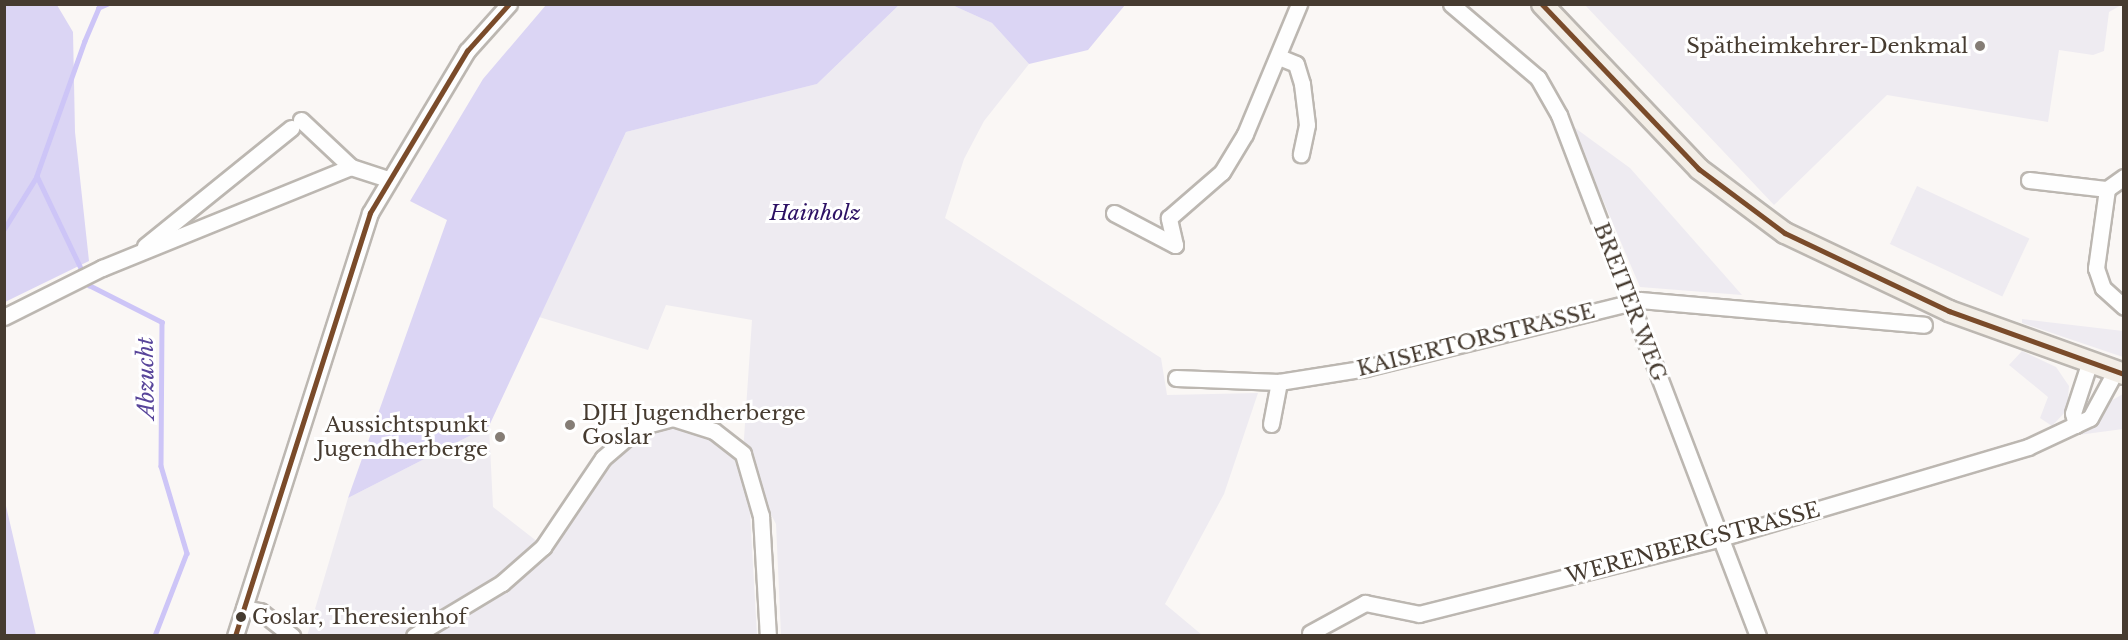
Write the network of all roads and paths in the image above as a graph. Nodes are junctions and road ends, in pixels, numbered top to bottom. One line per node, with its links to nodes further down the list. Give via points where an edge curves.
1 (509, 4): 9 (street, via 467,51)
2 (1299, 4): 5 (street)
3 (1451, 4): 14 (street, BREITER WEG, via 1542,86)
4 (1542, 4): 18 (main road, via 1699,169 1785,233 1949,310)
5 (1279, 57): 6 (street, via 1296,64 1302,84 1306,125); 12 (street, via 1222,172 1169,218 1175,245)
6 (1301, 154)
7 (351, 167): 9 (street); 13 (street); 13 (street, via 296,124)
8 (2124, 177): 11 (street)
9 (388, 178): 25 (street, via 370,213 302,415)
10 (2029, 180): 11 (street)
11 (2107, 189): 15 (street, via 2096,268 2103,288)
12 (1114, 213)
13 (131, 257): 16 (street)
14 (1629, 302): 17 (street, KAISERTORSTRASSE, via 1758,307); 21 (street, KAISERTORSTRASSE, via 1366,368); 24 (street, BREITER WEG)
15 (2124, 307)
16 (4, 317)
17 (1924, 325)
18 (2089, 364): 19 (main road); 23 (street, via 2073,413)
19 (2119, 373): 23 (street, WERENBERGSTRASSE, via 2090,418)
20 (1176, 378): 21 (street, KAISERTORSTRASSE)
21 (1279, 382): 22 (street)
22 (1271, 424)
23 (2076, 425): 24 (street, WERENBERGSTRASSE, via 2028,447)
24 (1721, 538): 26 (street, WERENBERGSTRASSE, via 1419,614 1365,603); 31 (street, BREITER WEG)
25 (244, 608): 27 (street); 28 (street, via 280,623)
26 (1310, 633)
27 (235, 636)
28 (292, 636)
29 (414, 636): 30 (street, via 502,583 543,547 603,458 639,427 673,418 714,432 742,454 762,516)
30 (768, 636)
31 (1758, 636)

